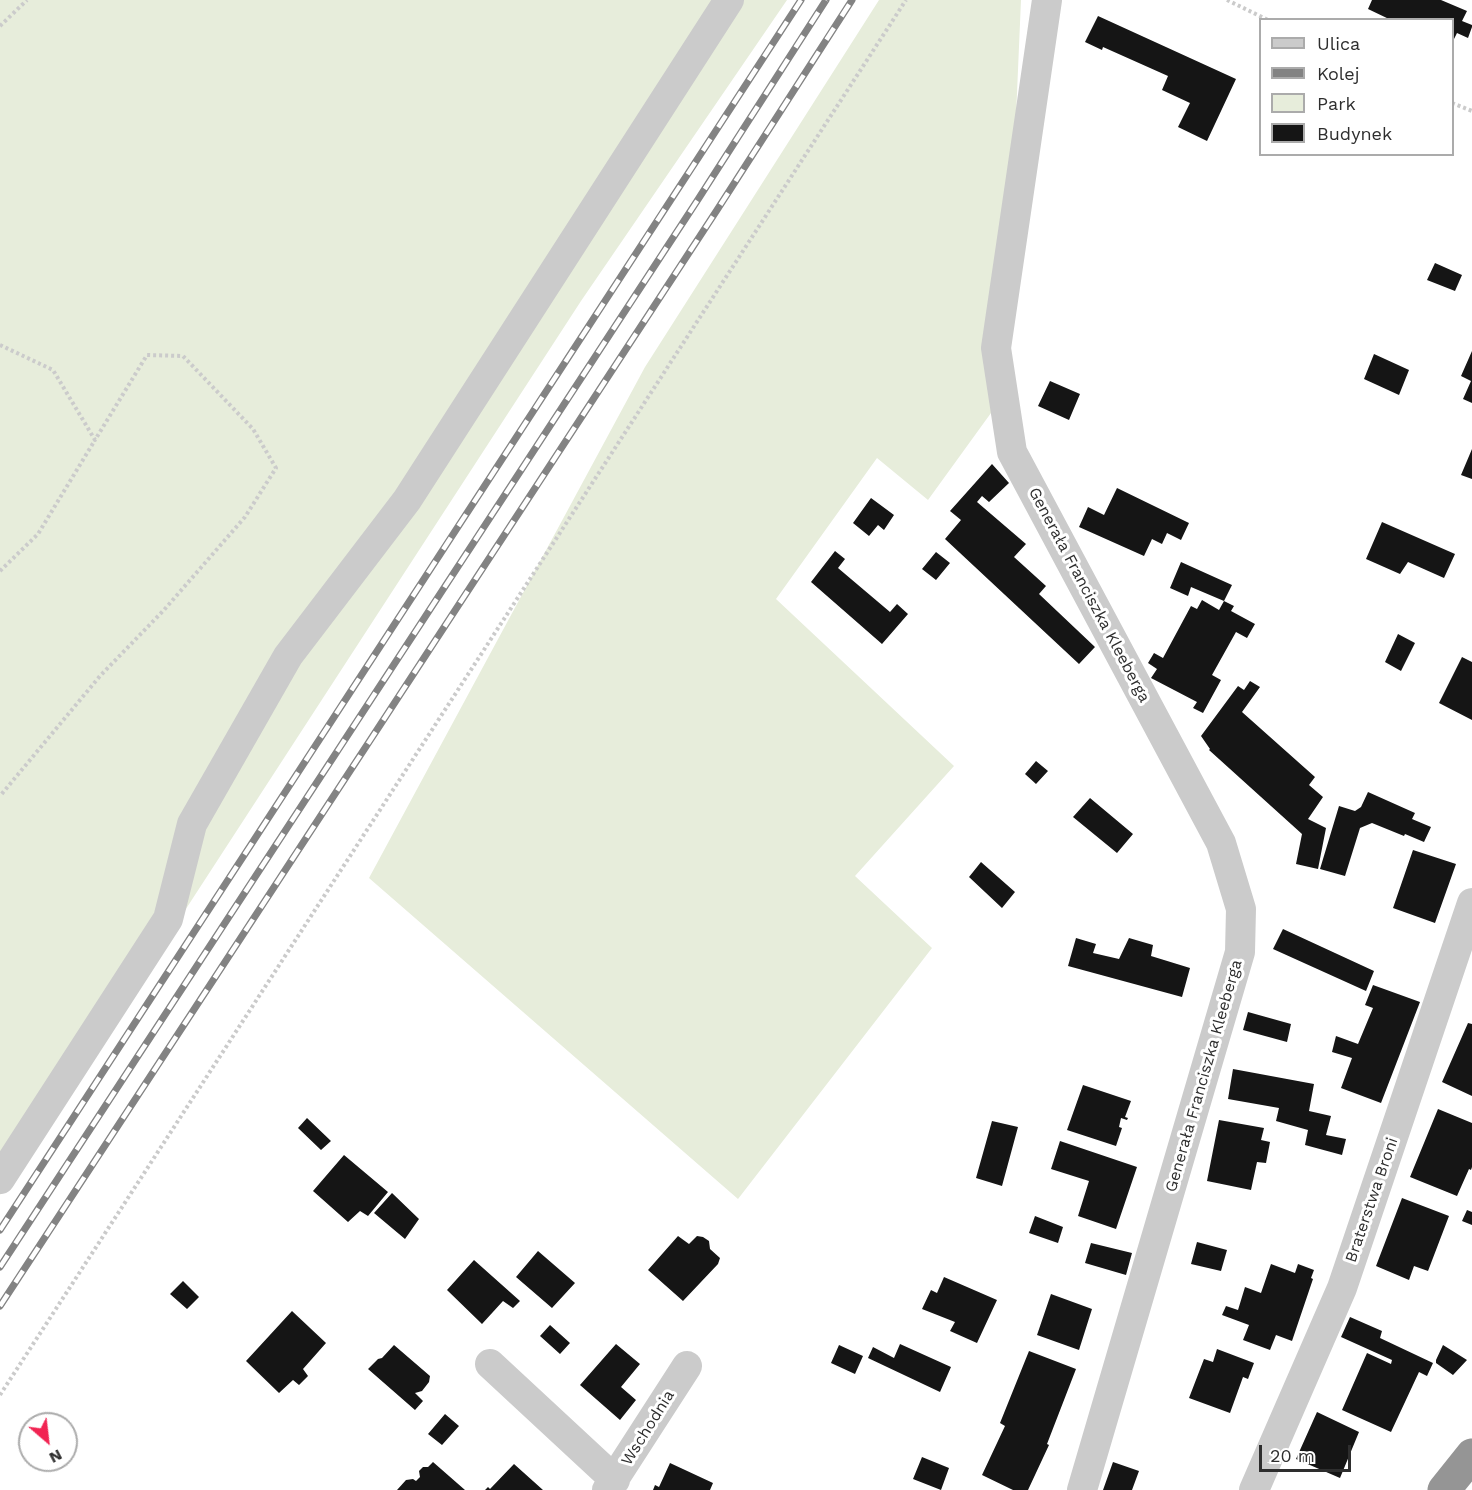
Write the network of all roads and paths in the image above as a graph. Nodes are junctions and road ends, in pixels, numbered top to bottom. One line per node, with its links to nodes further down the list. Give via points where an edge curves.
1 (27, 0): 7 (path)
2 (729, 0): 15 (street, via 407,500 288,656 192,824 168,919)
3 (906, 0): 18 (path)
4 (1047, 0): 21 (street, Generała Franciszka Kleeberga, via 996,348 1012,452 1221,843 1241,909 1240,952)
5 (1227, 0): 6 (path)
6 (1264, 18)
7 (0, 26)
8 (1454, 104): 9 (path)
9 (1472, 111)
10 (0, 345): 11 (path, via 53,370)
11 (94, 440): 12 (path, via 38,534); 13 (path, via 147,355 183,356 253,429 276,468 245,517 100,676)
12 (0, 572)
13 (0, 796)
14 (1472, 903): 22 (street, Braterstwa Broni, via 1342,1288)
15 (0, 1179)
16 (490, 1364): 20 (street)
17 (687, 1366): 20 (street, Wschodnia)
18 (0, 1395)
19 (1472, 1455): 23 (highway)
20 (611, 1485)
21 (1082, 1490)
22 (1254, 1490)
23 (1444, 1490)

